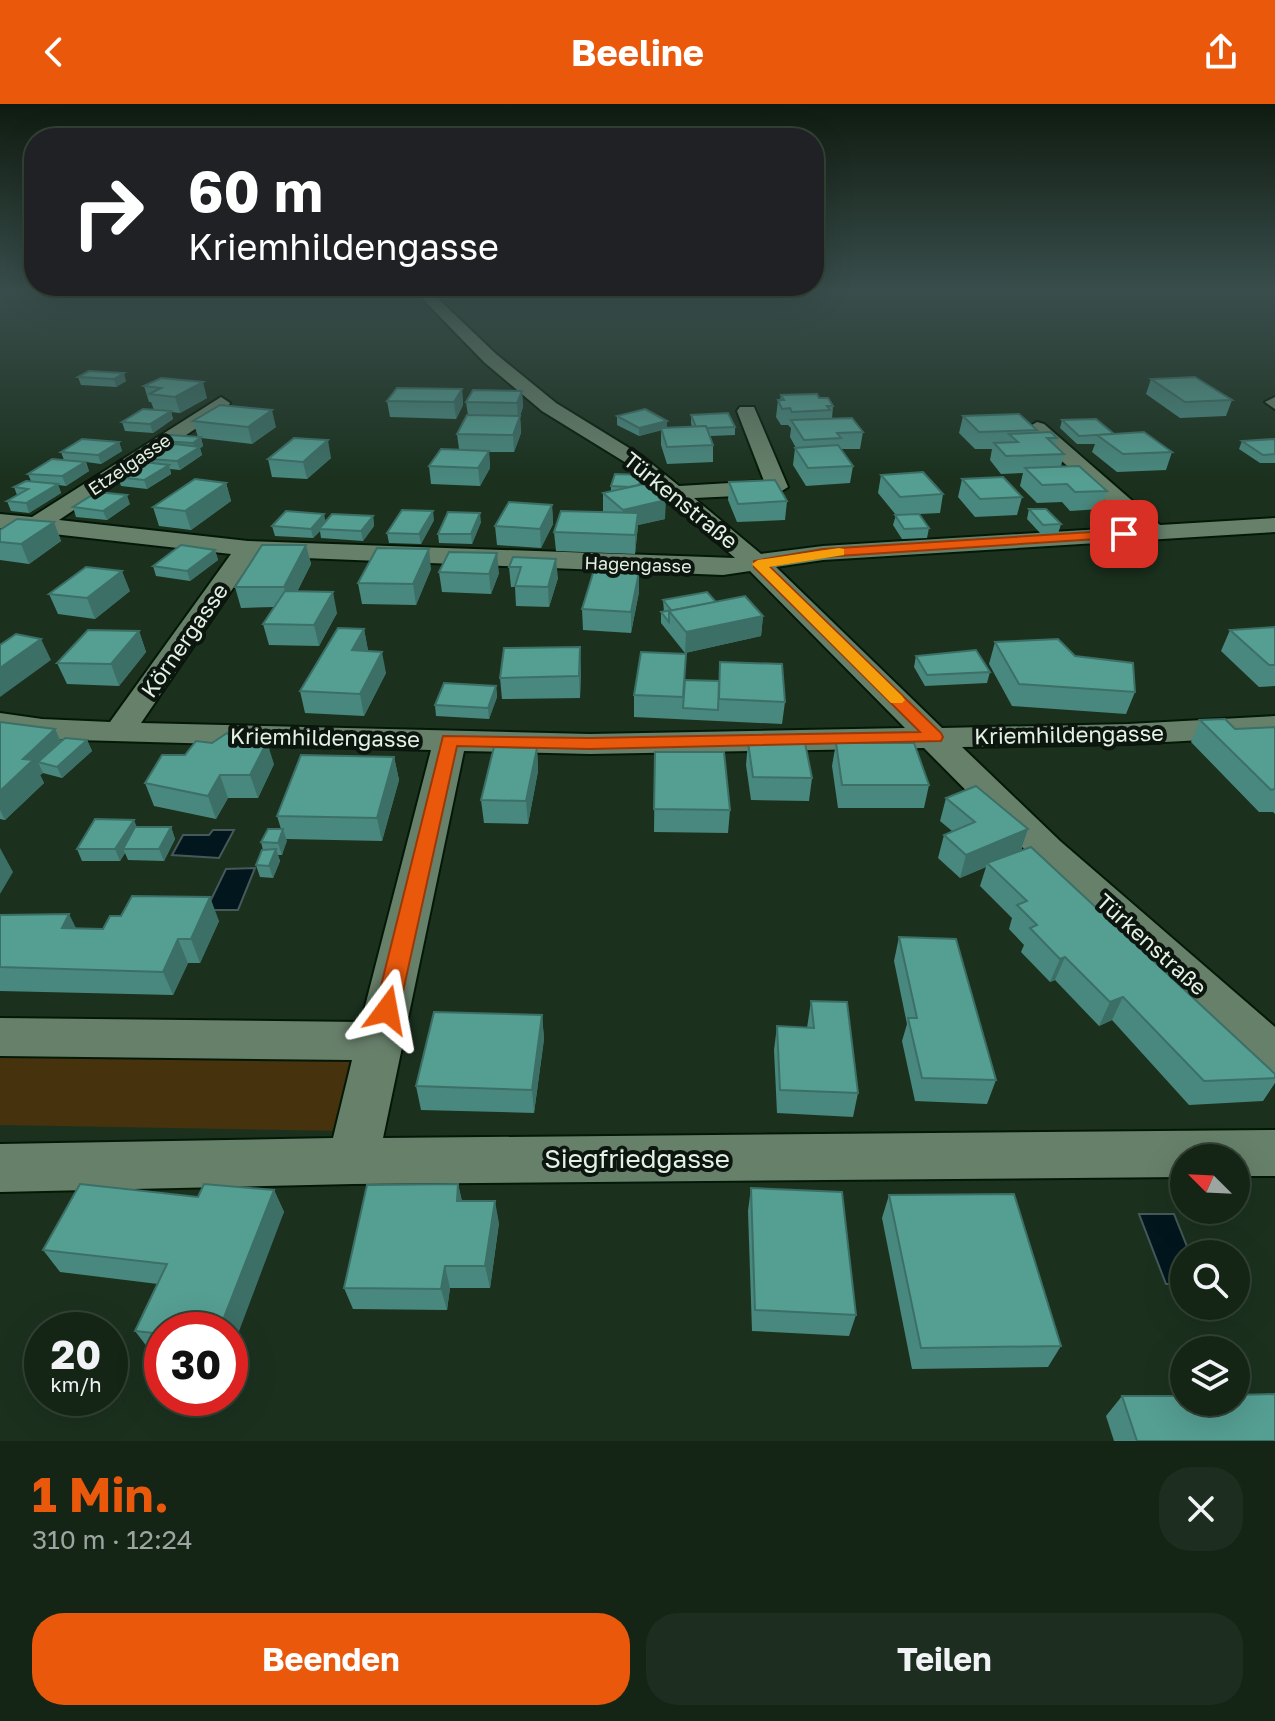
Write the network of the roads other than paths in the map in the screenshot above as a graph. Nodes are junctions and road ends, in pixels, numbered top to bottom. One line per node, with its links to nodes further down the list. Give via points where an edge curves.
1 (485, 353): 5 (street, Türkenstraße, via 549,407 635,460)
2 (221, 403): 7 (street, Etzelgasse)
3 (747, 411): 5 (street, via 777,487)
4 (1037, 428): 9 (street)
5 (671, 493): 11 (street, Türkenstraße)
6 (0, 521): 7 (street, Hagengasse)
7 (38, 524): 10 (street, Hagengasse)
8 (1275, 525): 9 (street, Hagengasse)
9 (1154, 532): 11 (street, Hagengasse, via 823,553)
10 (248, 548): 11 (street, Hagengasse, via 723,567); 14 (street, Körnergasse)
11 (758, 564): 15 (street, Türkenstraße)
12 (0, 723): 14 (street, Kriemhildengasse)
13 (1275, 726): 15 (street, Kriemhildengasse)
14 (119, 732): 16 (street, Kriemhildengasse)
15 (935, 737): 16 (street, Kriemhildengasse, via 590,744); 19 (street, Türkenstraße, via 1047,850)
16 (450, 740): 18 (street)
17 (0, 1037): 18 (street)
18 (379, 1041): 21 (street)
19 (1275, 1055)
20 (1275, 1153): 21 (street, Siegfriedgasse)
21 (353, 1161): 22 (street, Siegfriedgasse)
22 (0, 1168)

